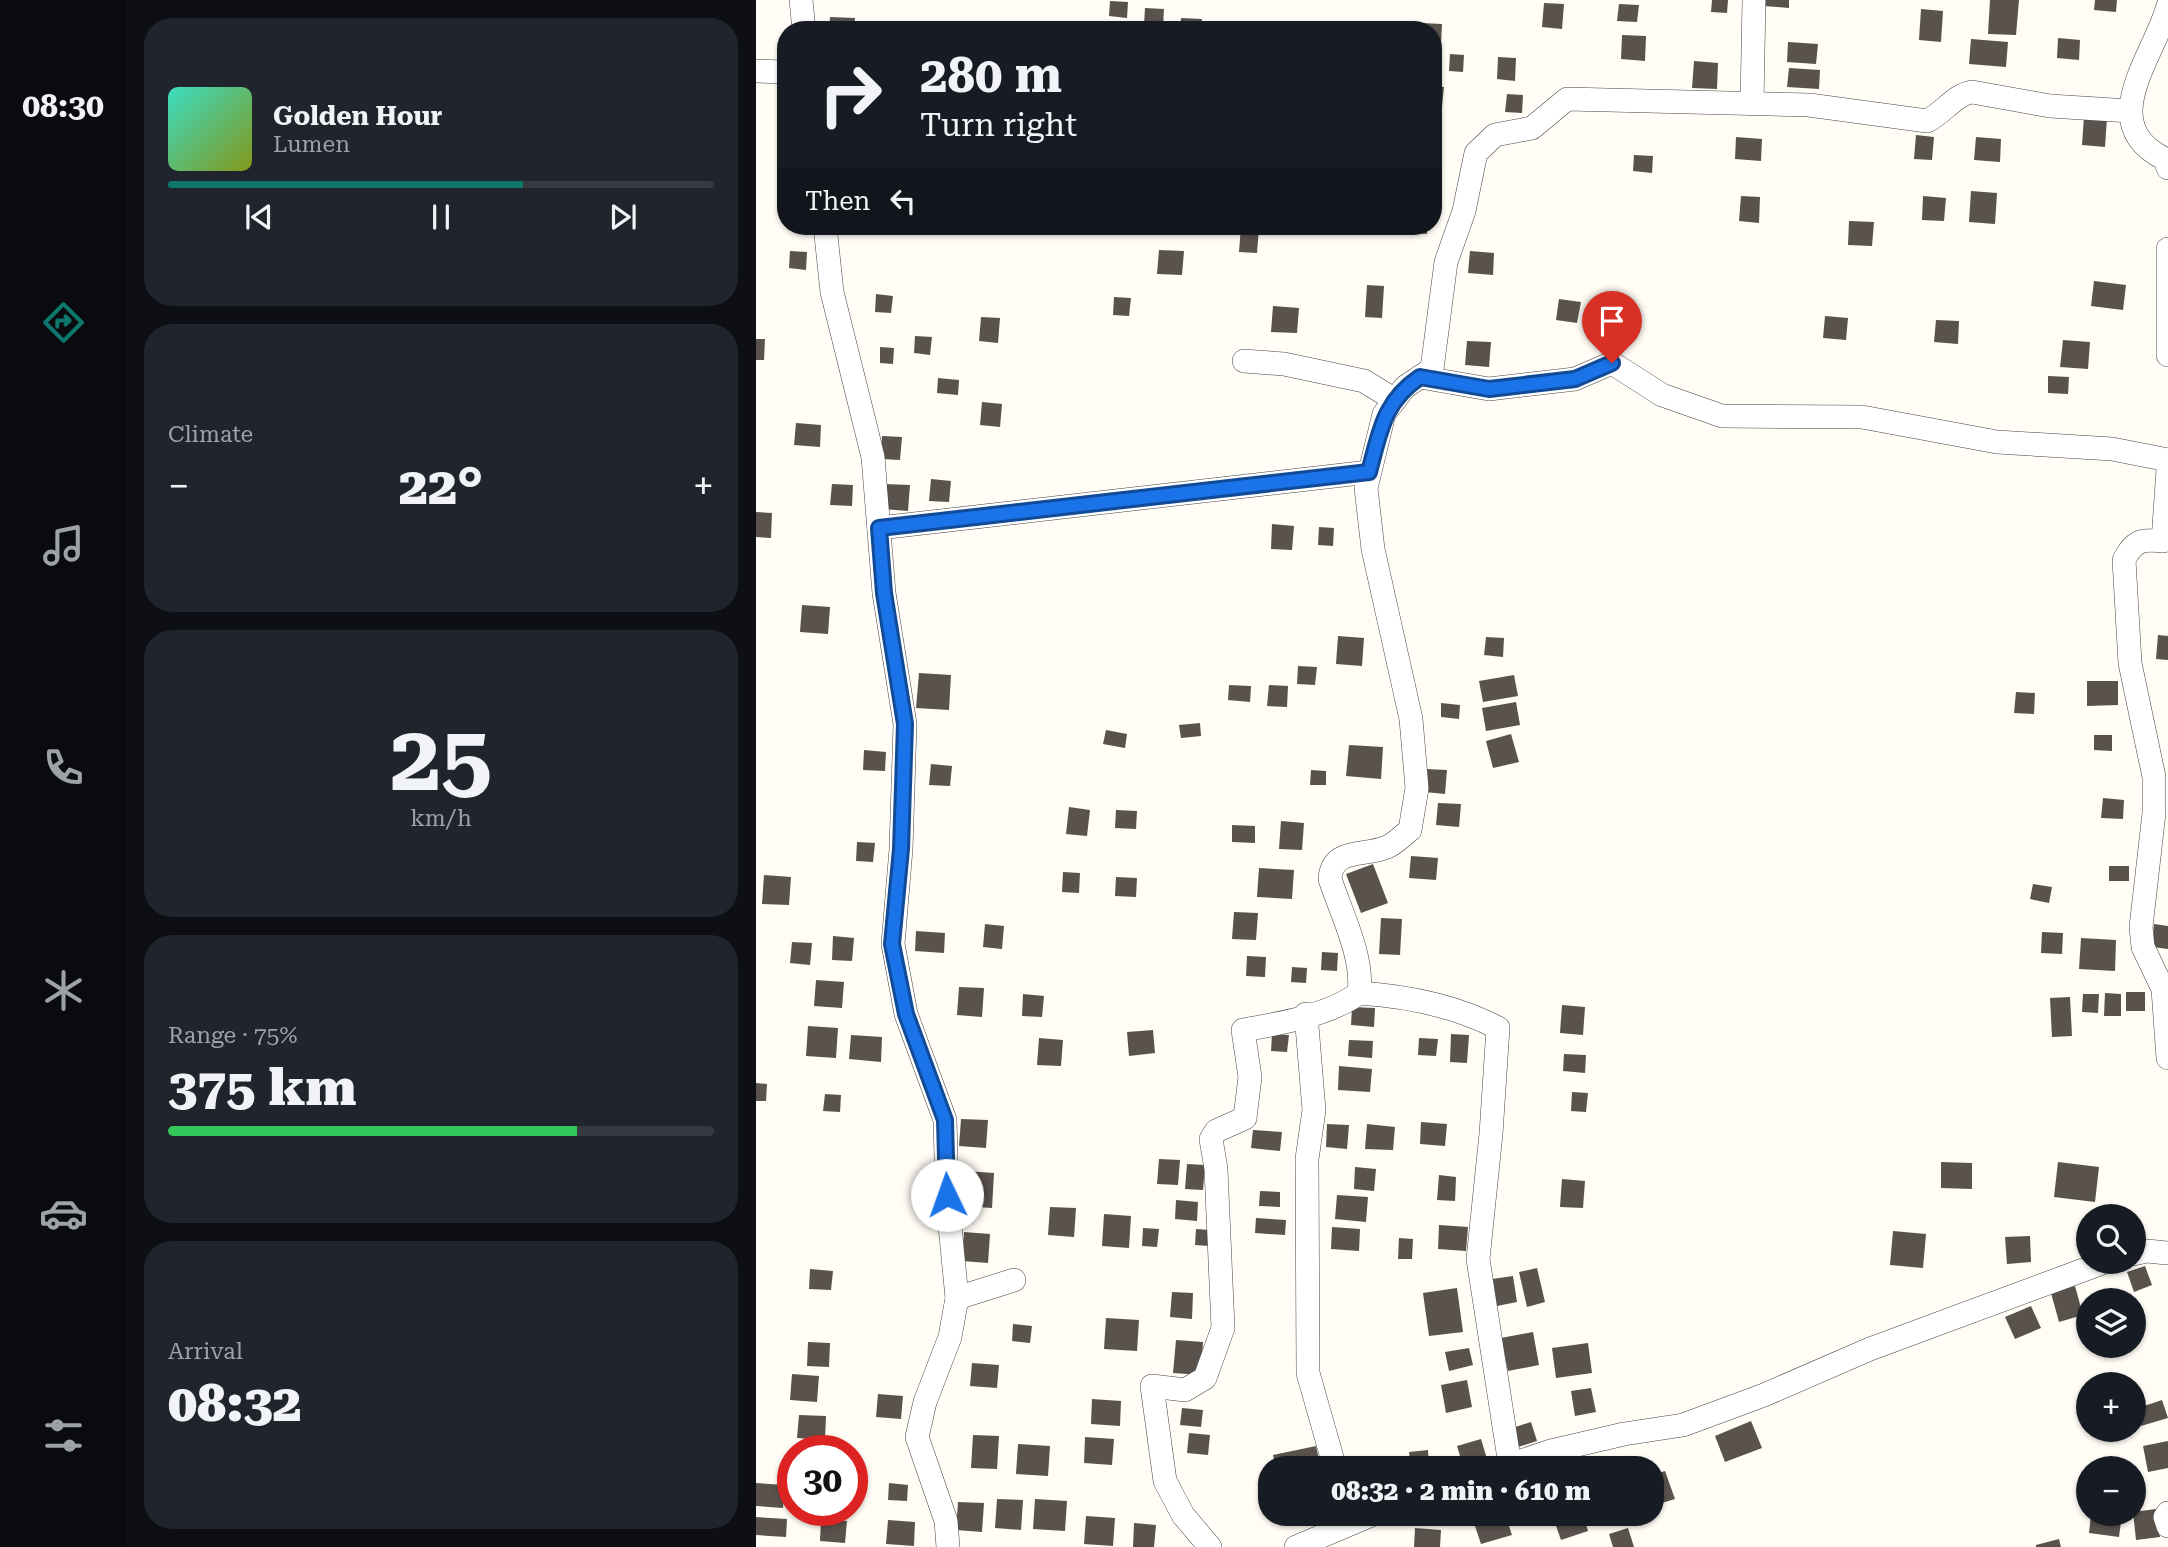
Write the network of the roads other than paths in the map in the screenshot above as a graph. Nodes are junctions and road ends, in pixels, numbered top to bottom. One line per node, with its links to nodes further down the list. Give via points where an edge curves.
1 (801, 0): 4 (street)
2 (1755, 0): 7 (street)
3 (2168, 6): 8 (street, via 2137,77)
4 (803, 21)
5 (756, 71): 6 (street)
6 (777, 72)
7 (1752, 103): 8 (street, via 1809,105 1927,121 1940,115 1960,94 1972,92 2050,106); 14 (street, via 1567,99 1532,128 1495,135 1476,153 1464,211 1446,261 1432,369)
8 (2130, 111): 9 (street, via 2137,138 2147,150 2165,159)
9 (2168, 167)
10 (826, 235): 19 (street, via 832,292 873,457)
11 (2168, 249): 12 (street)
12 (2168, 355)
13 (1244, 361): 15 (street, via 1284,364 1364,381)
14 (1420, 377): 15 (street); 16 (street, via 1489,389 1575,379 1612,363 1662,394 1722,416 1862,417 1997,442 2112,449)
15 (1395, 400): 18 (street, via 1384,414)
16 (2168, 460)
17 (2168, 469): 20 (street)
18 (1369, 472): 19 (street); 21 (street, via 1366,488 1373,549 1411,719 1418,788 1410,830 1388,847 1340,857 1331,868 1330,879 1351,940)
19 (879, 528): 29 (street, via 884,593 905,724 892,944 906,1014 945,1120)
20 (2166, 542): 23 (street, via 2141,539 2124,560 2130,663 2154,778 2141,927 2144,947 2163,989)
21 (1359, 993): 22 (street, via 1346,1002); 31 (street, via 1396,995 1498,1028 1478,1259)
22 (1306, 1014): 30 (street, via 1314,1110 1307,1159 1308,1373); 37 (street, via 1294,1022 1243,1030 1250,1077 1245,1118 1216,1131 1211,1139 1223,1328 1205,1378 1185,1390 1152,1386 1165,1481 1182,1514)
23 (2168, 1058)
24 (2168, 1248): 26 (street)
25 (2146, 1251): 26 (street)
26 (2168, 1255)
27 (2076, 1273): 32 (street, via 1683,1425 1587,1442)
28 (1014, 1280): 29 (street)
29 (957, 1298): 36 (street, via 950,1337 917,1437 946,1521)
30 (1332, 1456)
31 (1504, 1456)
32 (1541, 1456)
33 (2168, 1513): 35 (street)
34 (1335, 1526): 38 (street)
35 (2168, 1526)
36 (948, 1547)
37 (1210, 1547)
38 (1296, 1547)

